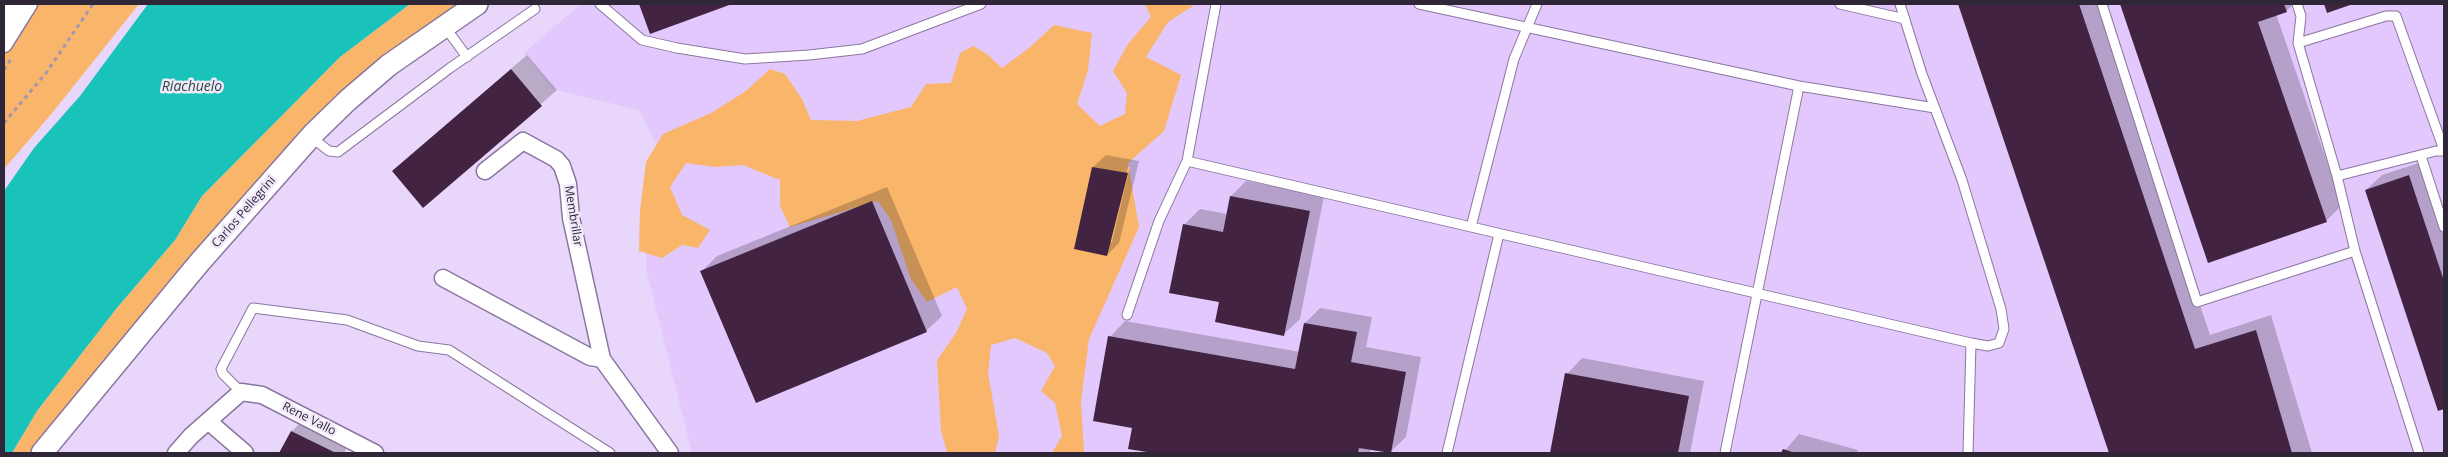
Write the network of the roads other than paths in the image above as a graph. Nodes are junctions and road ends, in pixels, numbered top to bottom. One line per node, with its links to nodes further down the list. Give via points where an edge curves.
1 (15, 4): 15 (street)
2 (29, 4): 19 (street)
3 (477, 4): 16 (street, Carlos Pellegrini)
4 (600, 4): 5 (lane, via 642,40 745,59 862,49)
5 (981, 4)
6 (1216, 4): 26 (lane)
7 (1419, 4): 17 (lane)
8 (1537, 4): 17 (lane)
9 (1840, 4): 14 (lane)
10 (1900, 4): 14 (lane)
11 (2102, 4): 32 (lane, via 2197,302)
12 (2297, 4): 18 (lane, via 2301,16)
13 (536, 9): 20 (lane)
14 (1905, 19): 22 (lane)
15 (4, 22)
16 (444, 26): 20 (lane); 23 (street, Carlos Pellegrini, via 389,66)
17 (1528, 27): 21 (lane); 29 (lane, via 1514,59)
18 (2298, 43): 24 (lane, via 2386,16 2396,16); 28 (lane)
19 (4, 44)
20 (467, 57): 23 (lane, via 338,152 329,152)
21 (1799, 86): 22 (lane); 34 (lane)
22 (1935, 108): 36 (lane, via 1962,180 2002,309 2004,329 1999,343 1988,346)
23 (311, 136): 40 (street, Carlos Pellegrini, via 199,263)
24 (2444, 150): 25 (lane)
25 (2421, 156): 28 (lane); 30 (lane)
26 (1187, 161): 29 (lane); 35 (lane, via 1159,222)
27 (485, 171): 37 (street, Membrillar, via 523,141 556,159 562,166)
28 (2337, 176): 32 (lane)
29 (1471, 227): 31 (lane)
30 (2444, 227)
31 (1499, 234): 34 (lane); 46 (lane)
32 (2354, 251): 49 (lane)
33 (443, 278): 37 (street, via 590,357)
34 (1756, 294): 36 (lane); 47 (lane)
35 (1127, 315)
36 (1971, 344): 48 (lane)
37 (602, 359): 45 (street)
38 (242, 392): 39 (street); 43 (street, Rene Vallo, via 262,395); 44 (lane, via 223,374 222,369 253,308 347,320 418,346 449,350)
39 (208, 421): 41 (street); 42 (street)
40 (42, 453)
41 (176, 453)
42 (245, 453)
43 (375, 453)
44 (610, 453)
45 (670, 453)
46 (1448, 453)
47 (1725, 453)
48 (1968, 453)
49 (2420, 453)

